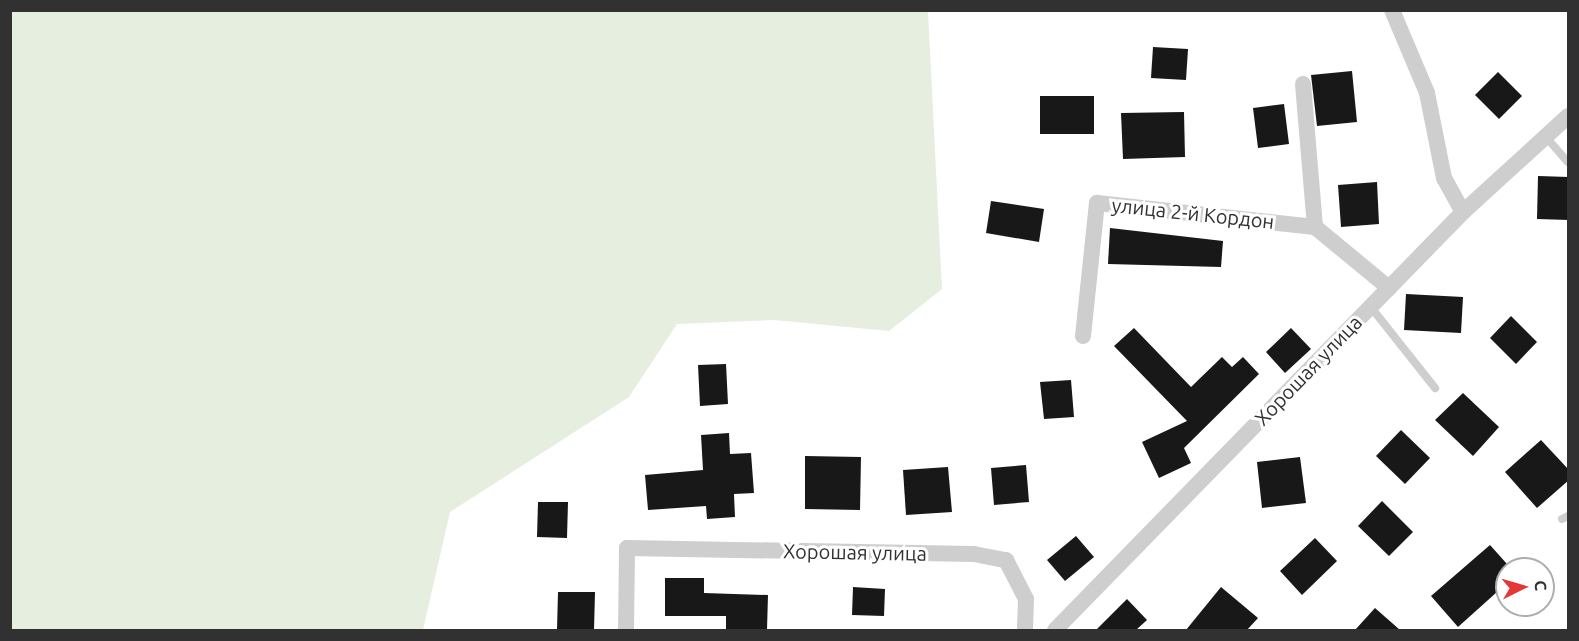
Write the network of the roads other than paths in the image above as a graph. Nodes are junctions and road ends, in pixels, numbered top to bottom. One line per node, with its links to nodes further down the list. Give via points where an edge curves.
1 (1392, 10): 6 (street, via 1426,93 1444,178)
2 (1303, 84): 7 (street)
3 (1569, 116): 4 (street, Хорошая улица)
4 (1546, 137): 5 (lane); 6 (street, Хорошая улица)
5 (1569, 162)
6 (1463, 212): 8 (street, Хорошая улица)
7 (1315, 227): 8 (street); 10 (street, улица 2-й Кордон, via 1098,203)
8 (1389, 288): 9 (street, Хорошая улица)
9 (1370, 306): 11 (lane); 14 (street, Хорошая улица)
10 (1083, 336)
11 (1435, 388)
12 (626, 630): 13 (street, Хорошая улица, via 627,548 974,554 1006,560 1026,599)
13 (1025, 630)
14 (1054, 630)

